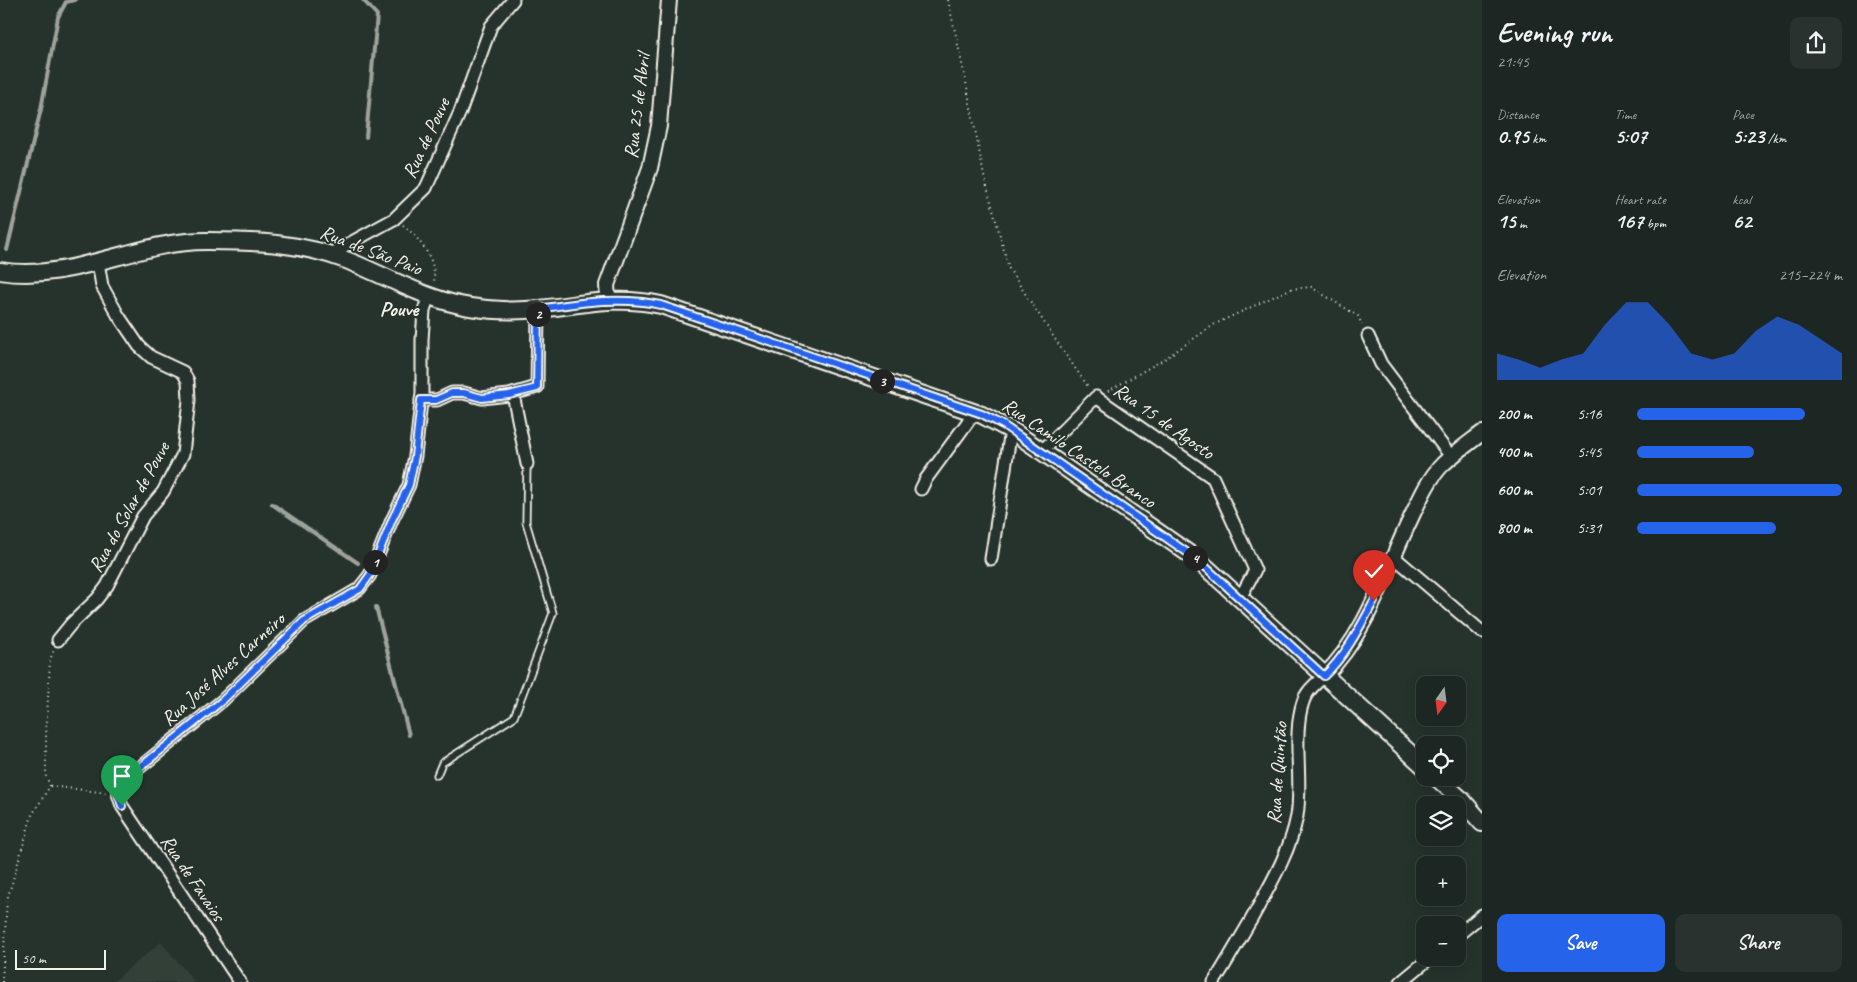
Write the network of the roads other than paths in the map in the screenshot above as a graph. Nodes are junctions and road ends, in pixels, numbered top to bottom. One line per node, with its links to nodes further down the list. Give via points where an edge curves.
1 (513, 0): 3 (street, Rua de Pouve, via 491,26 460,112 426,188 394,219)
2 (669, 0): 7 (street, Rua 25 de Abril, via 659,126 650,168 607,285)
3 (330, 254): 4 (main road, Rua de São Paio, via 282,243 207,241 152,247); 6 (main road, Rua de São Paio)
4 (98, 262): 5 (main road, Rua de São Paio, via 44,273); 23 (street, Rua do Solar de Pouve, via 102,286 139,346 151,357 183,372 188,381 184,454 163,492 143,516 107,586)
5 (0, 271)
6 (429, 296): 8 (main road, Rua de São Paio, via 489,309); 11 (street, Rua José Alves Carneiro, via 423,320)
7 (608, 300): 8 (main road, Rua de São Paio); 12 (main road, Rua Camilo Castelo Branco, via 672,308)
8 (538, 309): 10 (street, via 537,388)
9 (1368, 336): 16 (street, via 1381,364)
10 (514, 394): 11 (street, via 482,398 452,393 436,400); 17 (street)
11 (421, 400): 28 (street, Rua José Alves Carneiro, via 409,485 370,575 360,589 304,621 223,700 139,768)
12 (975, 412): 13 (main road, Rua Camilo Castelo Branco); 18 (street)
13 (1010, 430): 15 (main road, Rua Camilo Castelo Branco); 20 (street)
14 (1482, 433): 16 (street)
15 (1042, 451): 21 (main road, Rua Camilo Castelo Branco, via 1198,560); 21 (street, Rua 15 de Agosto, via 1096,397 1213,478 1255,570)
16 (1452, 458): 19 (street, via 1422,494)
17 (527, 464): 26 (lane, via 526,522 553,613 514,718 442,763)
18 (921, 489)
19 (1393, 556): 22 (street); 24 (street, via 1374,601 1352,640)
20 (991, 559)
21 (1240, 598): 24 (main road, Rua Camilo Castelo Branco)
22 (1482, 632)
23 (58, 640)
24 (1324, 676): 25 (main road, Rua Camilo Castelo Branco); 34 (street, Rua de Quintão, via 1303,700 1298,806 1290,837 1275,878)
25 (1416, 759)
26 (437, 775)
27 (1446, 786): 29 (main road)
28 (118, 794): 33 (street, Rua de Favaios, via 122,806)
29 (1482, 823)
30 (1482, 915): 31 (street)
31 (1466, 928)
32 (1420, 966): 35 (street)
33 (240, 982)
34 (1214, 982)
35 (1401, 982)

